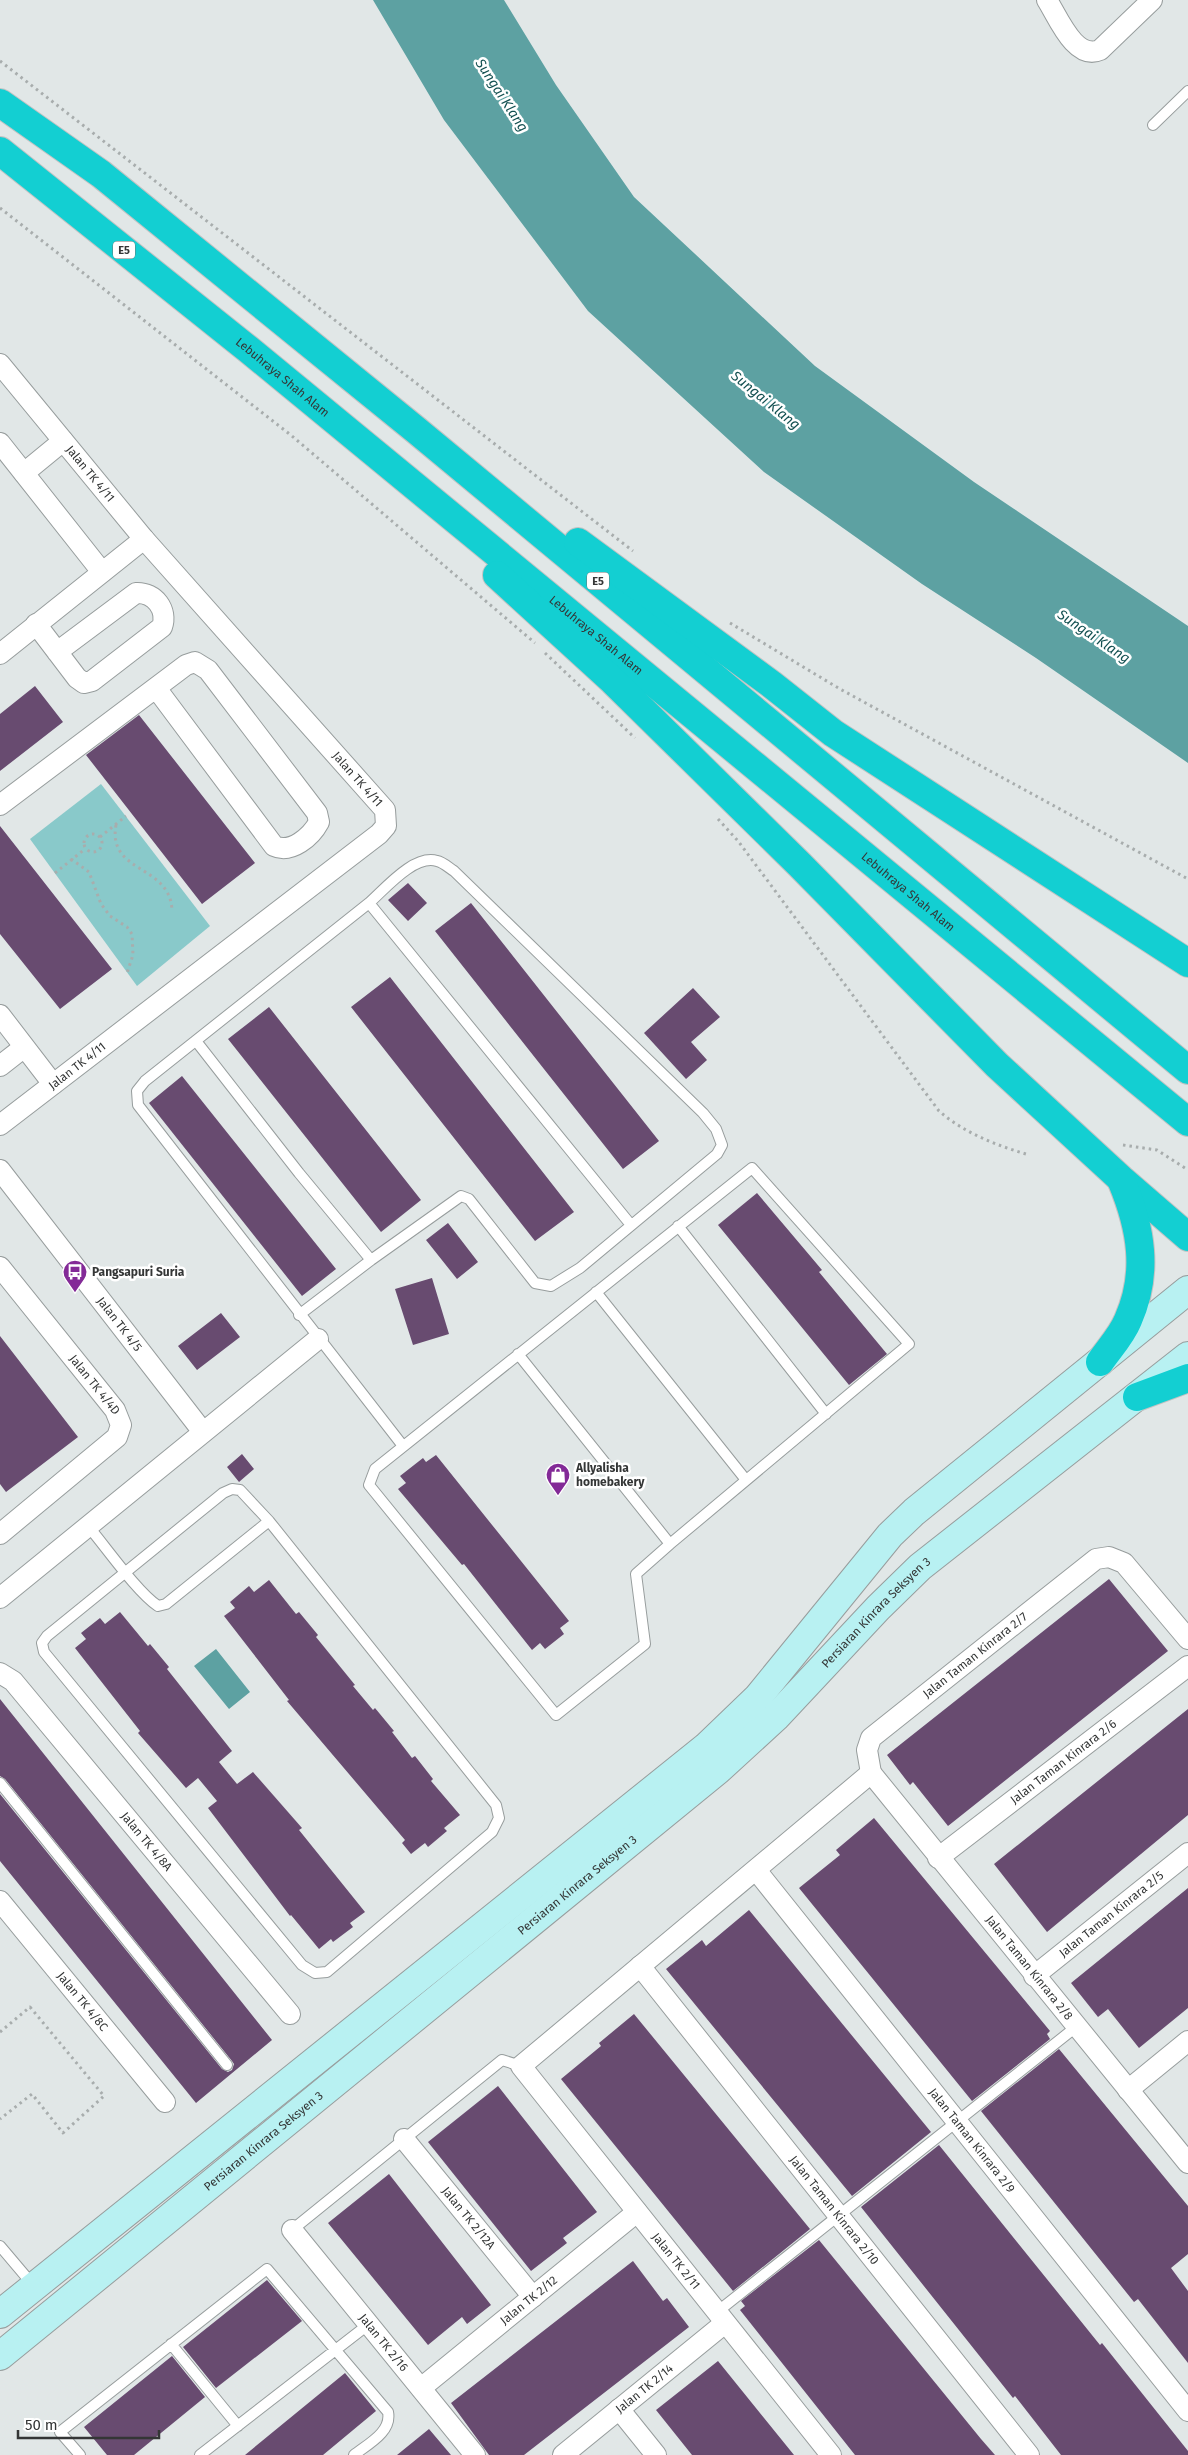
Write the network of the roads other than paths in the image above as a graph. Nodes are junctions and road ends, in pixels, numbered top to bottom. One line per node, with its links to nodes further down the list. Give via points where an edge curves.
1 (1047, 0): 2 (street, via 1076,45 1092,53 1100,50)
2 (1152, 0)
3 (1188, 91): 5 (lane)
4 (0, 103): 9 (highway, E5, via 101,174)
5 (1153, 125)
6 (0, 151): 7 (highway, Lebuhraya Shah Alam / E5)
7 (248, 349): 28 (highway, Lebuhraya Shah Alam / E5); 31 (highway, via 613,681 996,1065)
8 (0, 364): 10 (street, Jalan TK 4/11)
9 (416, 430): 21 (highway, via 574,539 833,732); 26 (highway, E5)
10 (63, 441): 12 (street); 13 (street, Jalan TK 4/11)
11 (0, 443): 12 (street)
12 (24, 473): 14 (street)
13 (144, 539): 14 (street); 27 (street, Jalan TK 4/11, via 384,810 386,826)
14 (102, 572): 15 (street)
15 (36, 624): 16 (street); 17 (street)
16 (57, 652): 16 (street, via 136,593 152,596 163,610 162,627 92,681 84,683 77,678)
17 (0, 654)
18 (156, 688): 18 (street, via 274,846 290,848 314,832 319,822 317,813 208,670 195,662 186,665); 19 (street)
19 (0, 805)
20 (370, 903): 23 (lane); 32 (lane); 32 (lane, via 418,862 437,861 454,871 716,1129 722,1145 717,1154)
21 (1188, 963)
22 (0, 1015): 24 (street)
23 (196, 1041): 35 (lane); 39 (lane, via 145,1082 137,1092 138,1105)
24 (24, 1048): 25 (street); 27 (street)
25 (0, 1066)
26 (1188, 1070)
27 (52, 1084): 29 (street, Jalan TK 4/11)
28 (1188, 1122)
29 (0, 1125)
30 (0, 1170): 47 (street, Jalan TK 4/5)
31 (1121, 1179): 34 (highway); 43 (highway, via 1135,1213 1141,1248 1139,1285 1128,1322)
32 (631, 1225): 35 (lane, via 580,1268 551,1286 536,1283 469,1199 461,1196)
33 (678, 1226): 38 (lane); 46 (lane); 46 (lane, via 752,1168 909,1344)
34 (1188, 1237)
35 (371, 1260): 39 (lane)
36 (0, 1267): 52 (street, Jalan TK 4/4D, via 115,1410 121,1425 116,1437)
37 (1188, 1290): 43 (main road)
38 (596, 1292): 41 (lane); 49 (lane)
39 (299, 1315): 40 (lane)
40 (318, 1339): 47 (street); 48 (lane)
41 (518, 1354): 48 (lane); 53 (lane)
42 (1188, 1356): 45 (main road, Persiaran Kinrara Seksyen 3)
43 (1100, 1362): 81 (main road, via 890,1535 758,1697 706,1747)
44 (1188, 1378): 45 (highway)
45 (1137, 1398): 83 (main road, Persiaran Kinrara Seksyen 3, via 920,1567 776,1717 717,1771)
46 (826, 1414): 49 (lane)
47 (203, 1432): 51 (street)
48 (403, 1446): 53 (lane, via 375,1469 369,1485 556,1715 645,1644 636,1574)
49 (746, 1480): 53 (lane)
50 (269, 1521): 54 (lane, via 246,1495 232,1489); 54 (lane, via 166,1604 158,1606 151,1601); 54 (lane, via 496,1805 499,1818 492,1832 327,1972 315,1973 302,1965 44,1652 42,1643 47,1636)
51 (88, 1526): 54 (lane); 55 (street)
52 (0, 1533)
53 (670, 1544)
54 (126, 1572)
55 (0, 1598)
56 (1188, 1639): 59 (street, Jalan Taman Kinrara 2/7, via 1124,1563 1109,1557 1096,1559 871,1738 868,1750)
57 (1188, 1666): 62 (street, Jalan Taman Kinrara 2/6)
58 (0, 1673): 67 (street, Jalan TK 4/8A, via 13,1680)
59 (871, 1773): 62 (street, Jalan Taman Kinrara 2/8); 63 (street)
60 (0, 1782): 70 (lane)
61 (1188, 1853): 66 (street, Jalan Taman Kinrara 2/5)
62 (938, 1858): 66 (street, Jalan Taman Kinrara 2/8)
63 (756, 1870): 65 (street); 74 (street, Jalan Taman Kinrara 2/9)
64 (0, 1901): 73 (street, Jalan TK 4/8C)
65 (640, 1966): 71 (street); 78 (street, Jalan Taman Kinrara 2/10)
66 (1034, 1976): 68 (street, Jalan Taman Kinrara 2/8)
67 (290, 2014)
68 (1076, 2026): 72 (street, Jalan Taman Kinrara 2/8); 74 (lane)
69 (1188, 2041): 72 (street)
70 (227, 2065)
71 (521, 2066): 75 (lane, via 502,2060); 77 (street, Jalan TK 2/11)
72 (1128, 2090): 76 (street, Jalan Taman Kinrara 2/8)
73 (165, 2102)
74 (957, 2122): 78 (lane); 93 (street, Jalan Taman Kinrara 2/9)
75 (404, 2139): 79 (lane); 82 (street, Jalan TK 2/12A)
76 (1188, 2163)
77 (637, 2212): 82 (street, Jalan TK 2/12); 85 (street, Jalan TK 2/11)
78 (839, 2215): 85 (lane); 102 (street, Jalan Taman Kinrara 2/10)
79 (292, 2230): 86 (street, Jalan TK 2/16)
80 (1, 2249): 81 (lane)
81 (34, 2287): 84 (main road)
82 (533, 2297): 91 (street, Jalan TK 2/12)
83 (64, 2302): 88 (main road); 90 (main road, Persiaran Kinrara Seksyen 3)
84 (0, 2314)
85 (721, 2318): 92 (street, Jalan TK 2/14); 101 (street, Jalan TK 2/11)
86 (369, 2324): 89 (lane); 91 (street, Jalan TK 2/16)
87 (172, 2344): 89 (lane, via 267,2269); 94 (lane); 95 (lane, via 60,2432)
88 (0, 2346)
89 (336, 2351): 94 (lane); 97 (lane, via 388,2412 390,2420 387,2428)
90 (0, 2356)
91 (421, 2388): 98 (street, Jalan TK 2/16)
92 (619, 2409): 99 (street, Jalan TK 2/14); 100 (street)
93 (1188, 2411)
94 (238, 2426): 96 (lane)
95 (80, 2455)
96 (200, 2455)
97 (354, 2455)
98 (475, 2455)
99 (563, 2455)
100 (656, 2455)
101 (831, 2455)
102 (1029, 2455)

